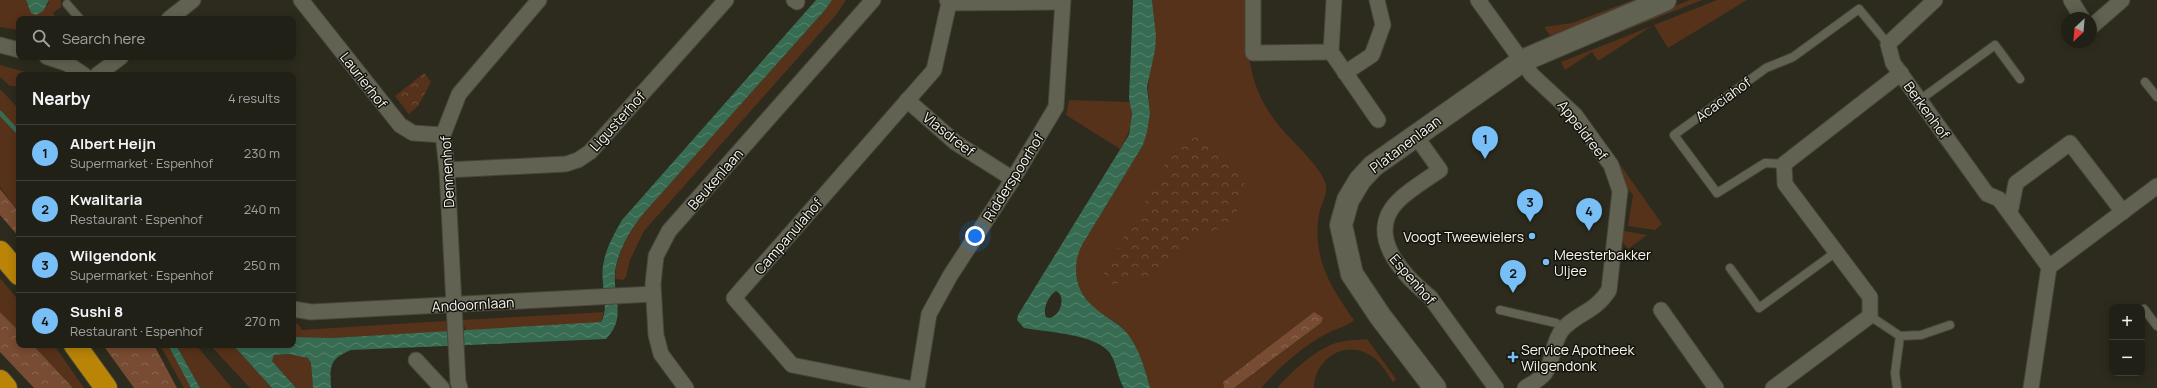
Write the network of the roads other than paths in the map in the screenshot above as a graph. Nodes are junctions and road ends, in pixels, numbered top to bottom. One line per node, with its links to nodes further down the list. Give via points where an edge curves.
1 (193, 0): 19 (street)
2 (539, 0): 38 (street, Dennenhof, via 459,94)
3 (726, 0): 41 (street, Ligusterhof, via 590,152 578,160 566,164)
4 (873, 0): 51 (street, Beukenlaan, via 669,230 656,256)
5 (1253, 0): 24 (street, via 1253,53)
6 (1334, 0): 24 (street)
7 (1377, 0): 30 (street, via 1383,25 1372,55)
8 (1478, 0): 27 (street, Appeldreef)
9 (1665, 0): 27 (street, Platanenlaan)
10 (2071, 0): 17 (street)
11 (2122, 0): 20 (street)
12 (304, 1): 38 (street, Laurierhof, via 400,125 413,132)
13 (948, 1): 14 (street, Ridderspoorhof); 36 (street, Campanulahof, via 934,70)
14 (1062, 1): 42 (street, Ridderspoorhof, via 1056,107)
15 (1930, 2): 21 (street)
16 (67, 4): 18 (lane)
17 (2078, 12)
18 (77, 16)
19 (173, 16)
20 (2097, 22)
21 (1888, 44): 31 (street, Berkenhof, via 1893,63); 40 (lane, Acaciahof, via 1859,9 1793,57 1766,68 1674,135 1716,193 1765,163)
22 (0, 45): 23 (street)
23 (16, 49)
24 (1331, 52): 30 (street)
25 (56, 60): 28 (street)
26 (115, 60): 29 (street)
27 (1522, 62): 39 (street, Platanenlaan); 60 (street, Appeldreef, via 1532,75 1575,115 1611,165 1620,191 1609,290 1601,302)
28 (80, 72)
29 (101, 72)
30 (1345, 73): 37 (street)
31 (1901, 73): 35 (street, Berkenhof); 40 (street)
32 (2020, 79): 35 (lane, via 1995,45)
33 (2145, 82): 34 (lane)
34 (2157, 97)
35 (1921, 99): 45 (street, Berkenhof, via 1987,194 1998,199)
36 (908, 100): 42 (street, Vlasdreef, via 956,143); 70 (street, Campanulahof, via 734,298 792,365)
37 (1378, 120)
38 (443, 135): 41 (street, Dennenhof)
39 (1415, 135): 72 (street, Platanenlaan, via 1373,166 1360,180 1348,200 1341,225 1352,274 1380,316); 73 (street, Espenhof, via 1440,170 1398,201 1390,211 1386,233 1390,254 1417,286 1430,297)
40 (1784, 164): 47 (street, via 1785,184)
41 (447, 170): 52 (street, Dennenhof)
42 (1013, 179): 71 (street, Ridderspoorhof, via 950,276 929,314)
43 (2157, 186): 44 (street)
44 (2122, 212): 45 (street, via 2070,143 2016,183); 49 (street)
45 (2010, 214): 49 (street, Berkenhof)
46 (0, 252): 50 (highway)
47 (1836, 252): 48 (lane, via 1759,308); 57 (street, via 1870,297)
48 (1730, 268)
49 (2049, 268): 78 (street)
50 (16, 271)
51 (654, 294): 52 (street, Andoornlaan); 69 (street, Beukenlaan, via 656,336 661,354)
52 (455, 304): 53 (street, Andoornlaan, via 311,312); 68 (street, Dennenhof)
53 (296, 310)
54 (1500, 310): 60 (lane, via 1556,323)
55 (1661, 310): 75 (street)
56 (2145, 310): 59 (lane)
57 (1870, 316): 61 (lane); 76 (street)
58 (1950, 325): 61 (lane, via 1921,335)
59 (2157, 326)
60 (1563, 329): 74 (street, via 1556,340 1544,374)
61 (1900, 336): 77 (lane, via 1895,373)
62 (77, 348): 66 (highway)
63 (416, 360): 67 (street)
64 (0, 381): 65 (highway)
65 (6, 388)
66 (106, 388)
67 (442, 388)
68 (460, 388)
69 (686, 388)
70 (908, 388)
71 (917, 388)
72 (1435, 388)
73 (1496, 388)
74 (1525, 388)
75 (1716, 388)
76 (1773, 388)
77 (1897, 388)
78 (2030, 388)

